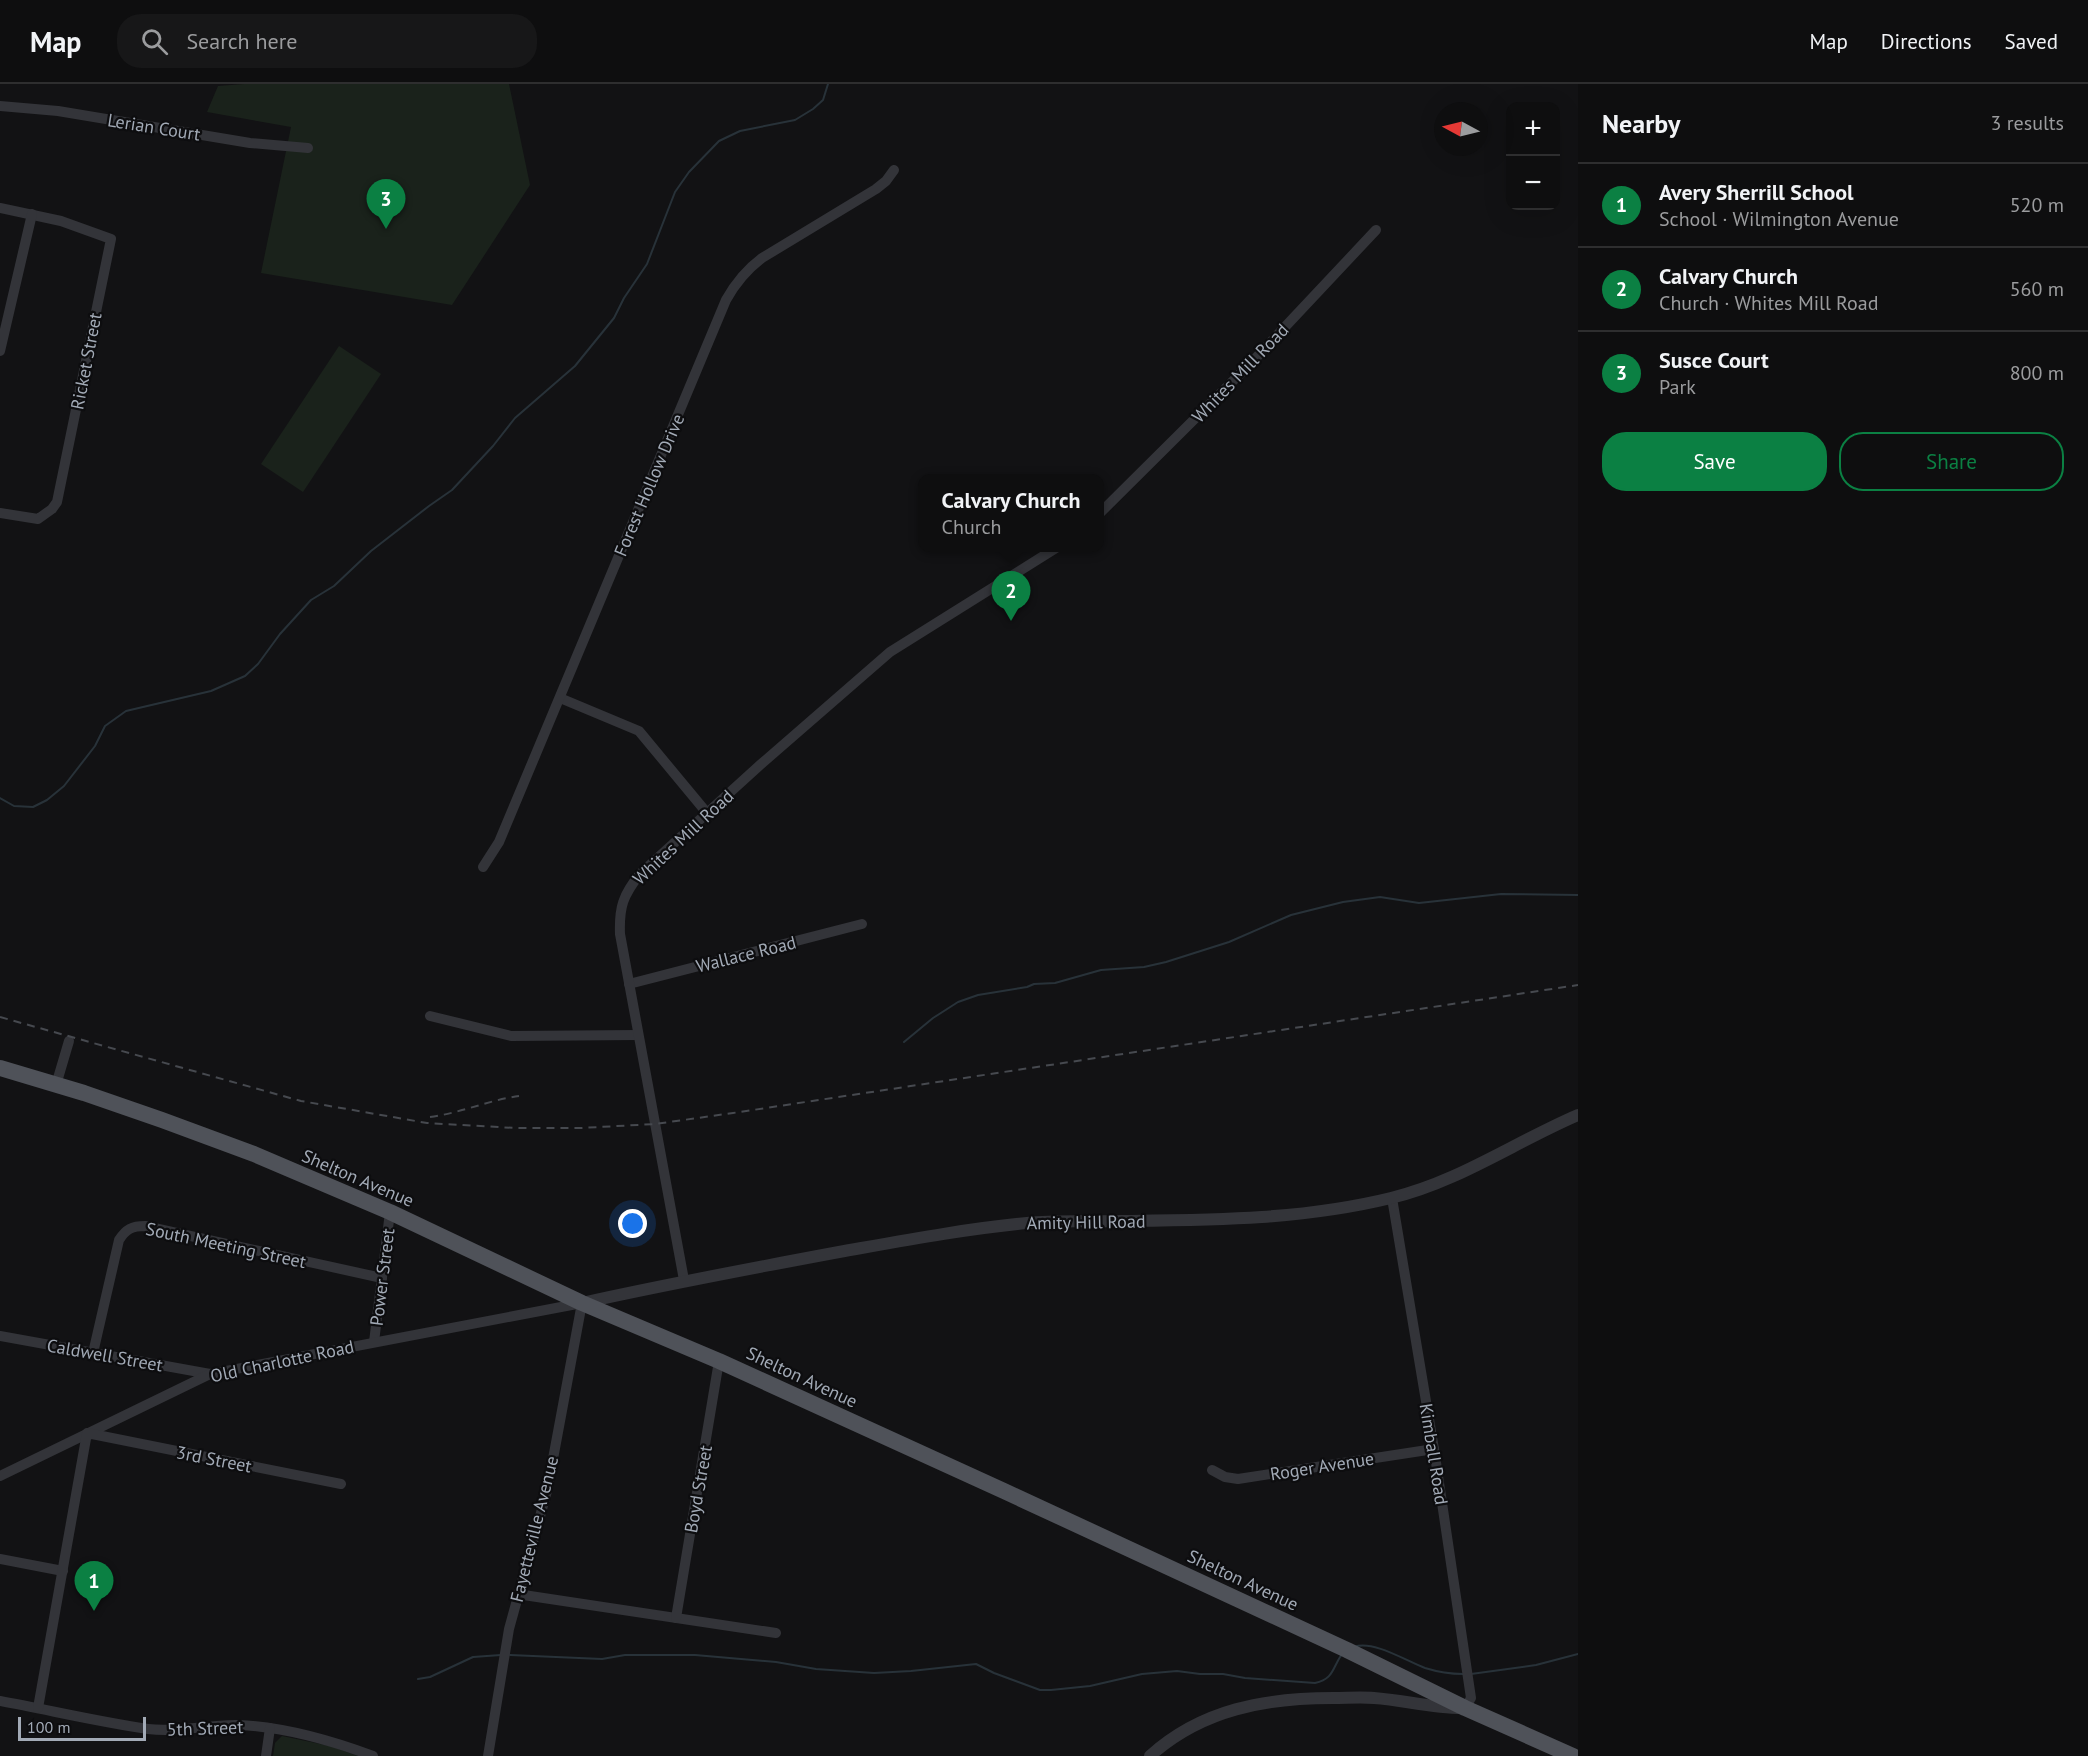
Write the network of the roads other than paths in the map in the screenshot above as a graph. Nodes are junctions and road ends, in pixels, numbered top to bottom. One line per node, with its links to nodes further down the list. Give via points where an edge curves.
1 (0, 106): 2 (street, Lerian Court)
2 (308, 148)
3 (894, 170): 11 (street, Forest Hollow Drive, via 876,189 762,258 735,284)
4 (0, 208): 5 (street)
5 (32, 214): 7 (street); 9 (street, Ricket Street, via 111,238 57,502 38,519)
6 (1376, 230): 8 (street, Whites Mill Road, via 1253,361)
7 (0, 351)
8 (1104, 509)
9 (0, 513)
10 (1050, 552): 12 (street, Whites Mill Road, via 890,652)
11 (560, 698): 12 (street, via 639,731); 13 (street, Forest Hollow Drive, via 499,842)
12 (707, 813): 15 (street, Whites Mill Road, via 640,874 627,891 619,912)
13 (483, 867)
14 (862, 924): 15 (street, Wallace Road)
15 (629, 984): 17 (street, Whites Mill Road)
16 (430, 1016): 17 (street, via 511,1036)
17 (638, 1035): 25 (street, Whites Mill Road)
18 (69, 1041): 20 (street)
19 (0, 1068): 20 (main road, Shelton Avenue)
20 (56, 1085): 23 (main road, Shelton Avenue, via 254,1154)
21 (1578, 1115): 22 (street, Amity Hill Road, via 1464,1172)
22 (1392, 1198): 25 (street, Amity Hill Road, via 1253,1219 1029,1222); 33 (street, Kimball Road)
23 (390, 1212): 24 (street, Power Street); 26 (main road, Shelton Avenue)
24 (382, 1278): 28 (street, Power Street); 29 (street, South Meeting Street, via 134,1226 119,1240)
25 (684, 1280): 26 (street, Amity Hill Road)
26 (582, 1303): 28 (street, Old Charlotte Road); 30 (main road, Shelton Avenue); 39 (street, Fayetteville Avenue, via 547,1491)
27 (0, 1336): 29 (street, Caldwell Street)
28 (374, 1342): 31 (street, Old Charlotte Road)
29 (93, 1353): 31 (street, Caldwell Street)
30 (719, 1361): 40 (street, Boyd Street); 44 (main road, Shelton Avenue)
31 (210, 1374): 32 (street, Old Charlotte Road)
32 (87, 1433): 35 (street, Old Charlotte Road); 36 (street, 3rd Street); 38 (street)
33 (1434, 1449): 34 (street, Roger Avenue, via 1238,1479); 44 (street, Kimball Road, via 1471,1698)
34 (1212, 1470)
35 (0, 1476)
36 (341, 1484)
37 (0, 1558): 38 (street)
38 (63, 1571): 43 (street)
39 (517, 1594): 40 (street); 48 (street, Fayetteville Avenue)
40 (676, 1618): 41 (street)
41 (776, 1633)
42 (0, 1701): 43 (street, 5th Street)
43 (38, 1708): 45 (street, 5th Street, via 149,1729 176,1731 238,1725)
44 (1465, 1708): 49 (street, via 1373,1698 1268,1701 1202,1721); 50 (main road, Shelton Avenue)
45 (270, 1728): 46 (street); 47 (street, 5th Street, via 333,1742)
46 (266, 1756)
47 (373, 1756)
48 (488, 1756)
49 (1150, 1756)
50 (1573, 1756)

